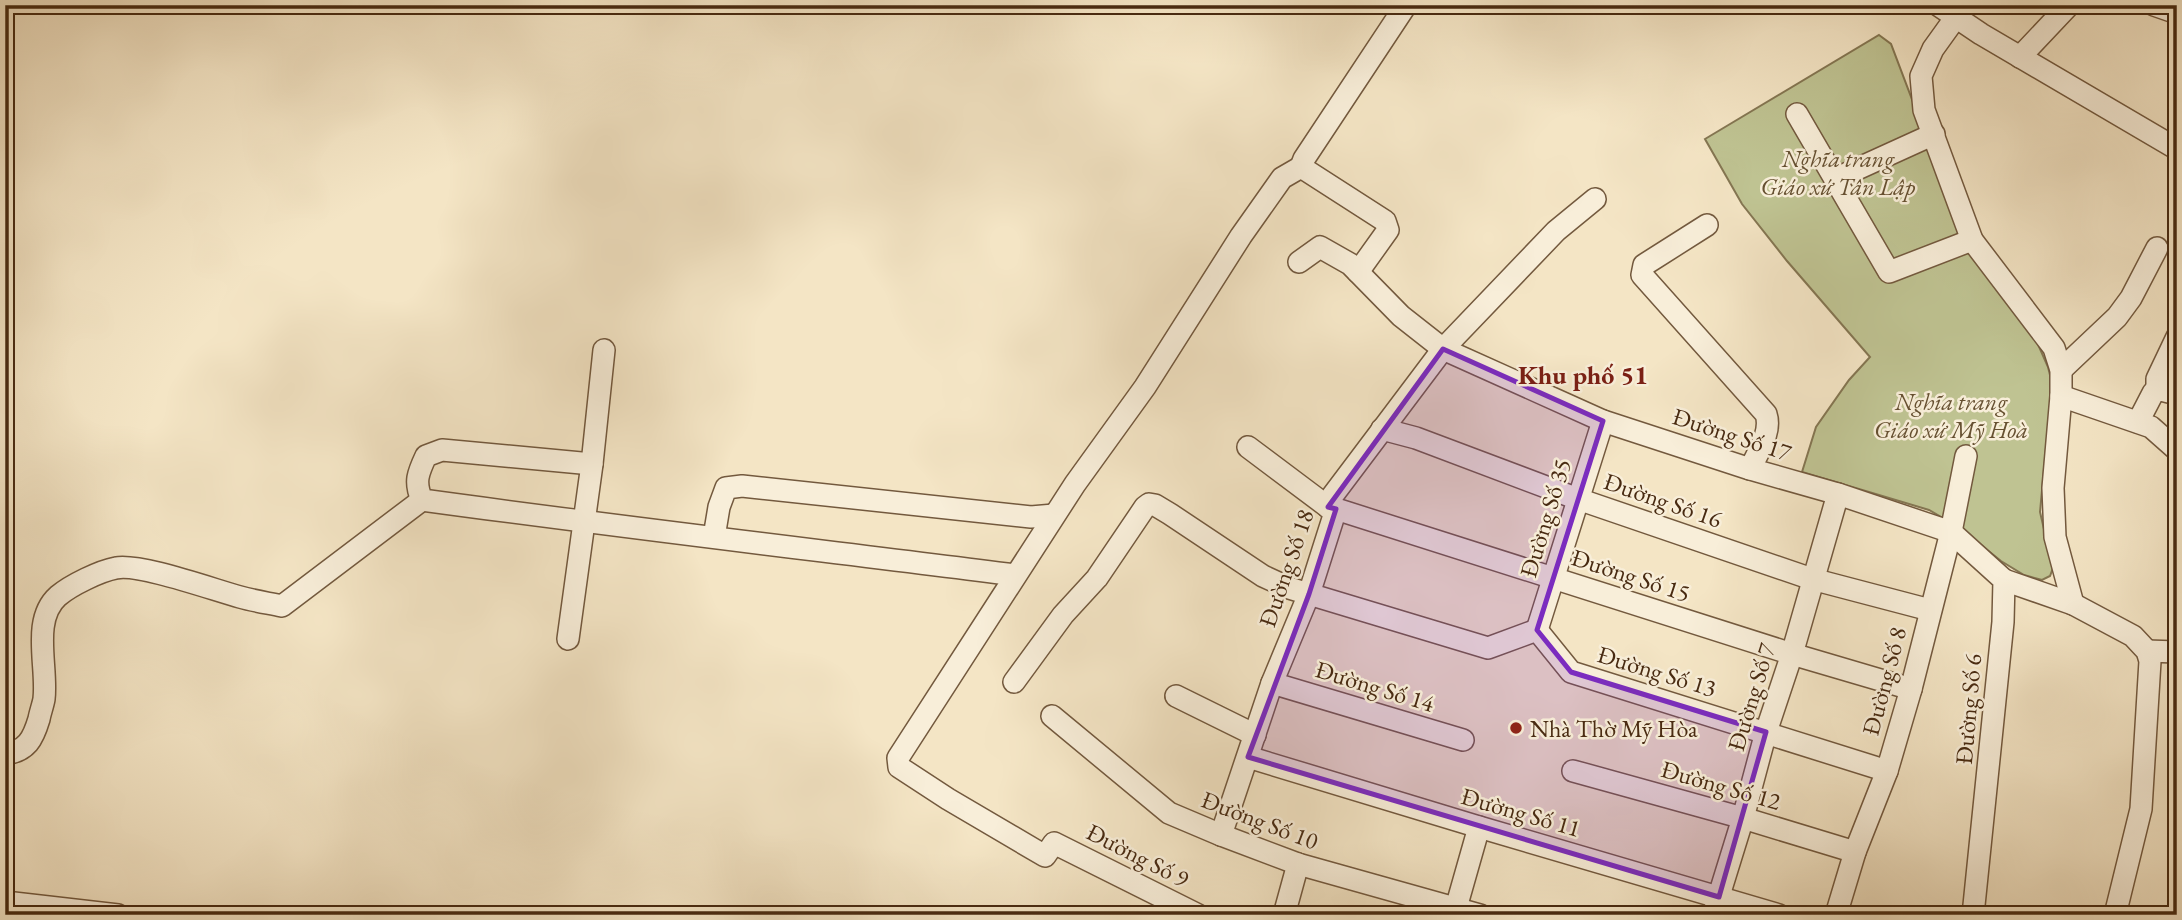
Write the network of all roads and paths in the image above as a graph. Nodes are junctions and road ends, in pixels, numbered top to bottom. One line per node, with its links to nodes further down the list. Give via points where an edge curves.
1 (1406, 5): 11 (street)
2 (1938, 5): 6 (street)
3 (2069, 5): 7 (street)
4 (2154, 5): 5 (street)
5 (2177, 13)
6 (1956, 18): 7 (street); 9 (street, via 1921,76 1924,110)
7 (2020, 57): 10 (street)
8 (1797, 114): 12 (street)
9 (1934, 134): 12 (street); 15 (street)
10 (2177, 149)
11 (1301, 167): 18 (street, via 1385,220 1388,230); 37 (street, via 1274,188 1145,387)
12 (1835, 179): 15 (street, via 1889,272)
13 (1595, 199): 20 (street, Đường Số 18, via 1556,231)
14 (1707, 225): 32 (street, via 1644,265 1642,275 1766,414 1767,430)
15 (1972, 240): 22 (street, via 2054,348)
16 (2157, 248): 22 (street, via 2132,298)
17 (1298, 262): 18 (street, Đường Số 17, via 1320,247)
18 (1358, 272): 20 (street, Đường Số 17, via 1401,316)
19 (2177, 337): 23 (street, via 2157,379)
20 (1443, 349): 25 (street, Đường Số 17); 27 (street, Đường Số 18)
21 (604, 350): 31 (street)
22 (2061, 370): 24 (street)
23 (2167, 392): 26 (street, via 2153,393)
24 (2061, 396): 26 (street); 46 (street, via 2053,488 2055,537)
25 (1603, 421): 32 (street, Đường Số 17); 34 (street, Đường Số 35)
26 (2138, 422): 29 (street, via 2151,427)
27 (1382, 429): 34 (street, Đường Số 16); 36 (street, Đường Số 18, via 1333,495)
28 (1248, 447): 36 (street, Đường Số 15)
29 (2177, 450)
30 (1966, 456): 39 (street, Đường Số 8)
31 (592, 464): 35 (street, via 442,450 426,456 417,475); 38 (street)
32 (1750, 469): 33 (street, Đường Số 17)
33 (1838, 494): 39 (street, Đường Số 17); 43 (street, Đường Số 7)
34 (1577, 499): 42 (street, Đường Số 35); 43 (street, Đường Số 16)
35 (422, 500): 38 (street); 61 (street, via 282,606 136,568 117,567 74,586 57,597 47,613 44,699 34,736 28,746)
36 (1332, 508): 42 (street, Đường Số 15); 45 (street, Đường Số 18)
37 (1054, 515): 40 (street, via 1031,517 742,486 726,488); 41 (street)
38 (584, 523): 40 (street); 49 (street)
39 (1951, 532): 44 (street); 47 (street, Đường Số 8)
40 (714, 537): 41 (street)
41 (1015, 575): 74 (street, Đường Số 9, via 905,747 899,767 1045,856 1054,843)
42 (1554, 577): 48 (street, Đường Số 35); 52 (street, Đường Số 15)
43 (1812, 579): 47 (street, Đường Số 16); 52 (street, Đường Số 7)
44 (2004, 580): 46 (street); 79 (street, Đường Số 6)
45 (1308, 594): 48 (street, via 1488,648); 53 (street, via 1277,584 1149,504 1097,578); 54 (street, Đường Số 18)
46 (2073, 604): 50 (street, via 2133,636)
47 (1930, 610): 55 (street, Đường Số 8)
48 (1537, 630): 58 (street, Đường Số 13, via 1571,672)
49 (568, 639)
50 (2147, 651): 51 (street); 80 (street, via 2141,810)
51 (2177, 652)
52 (1792, 654): 55 (street, Đường Số 15); 58 (street, Đường Số 7)
53 (1014, 681)
54 (1272, 683): 59 (street, Đường Số 18); 60 (street, Đường Số 14)
55 (1911, 689): 64 (street, Đường Số 8)
56 (1176, 696): 59 (street)
57 (1052, 716): 67 (street, Đường Số 10, via 1169,813)
58 (1766, 732): 64 (street, Đường Số 13); 65 (street, Đường Số 7)
59 (1255, 735): 62 (street, Đường Số 18)
60 (1462, 740)
61 (5, 754)
62 (1248, 757): 66 (street, Đường Số 11); 67 (street, Đường Số 18)
63 (1573, 771): 65 (street, Đường Số 12)
64 (1887, 771): 68 (street, Đường Số 8)
65 (1743, 818): 68 (street, Đường Số 12); 70 (street, Đường Số 7)
66 (1479, 827): 70 (street, Đường Số 11); 72 (street)
67 (1221, 835): 69 (street, Đường Số 10)
68 (1854, 852): 78 (street, Đường Số 8)
69 (1298, 864): 72 (street, Đường Số 10); 75 (street)
70 (1716, 906): 77 (street, Đường Số 11)
71 (17, 907): 73 (street)
72 (1455, 911): 76 (street, Đường Số 10)
73 (118, 915)
74 (1198, 915)
75 (1284, 915)
76 (1480, 915)
77 (1779, 915)
78 (1836, 915)
79 (1973, 915)
80 (2115, 915)

